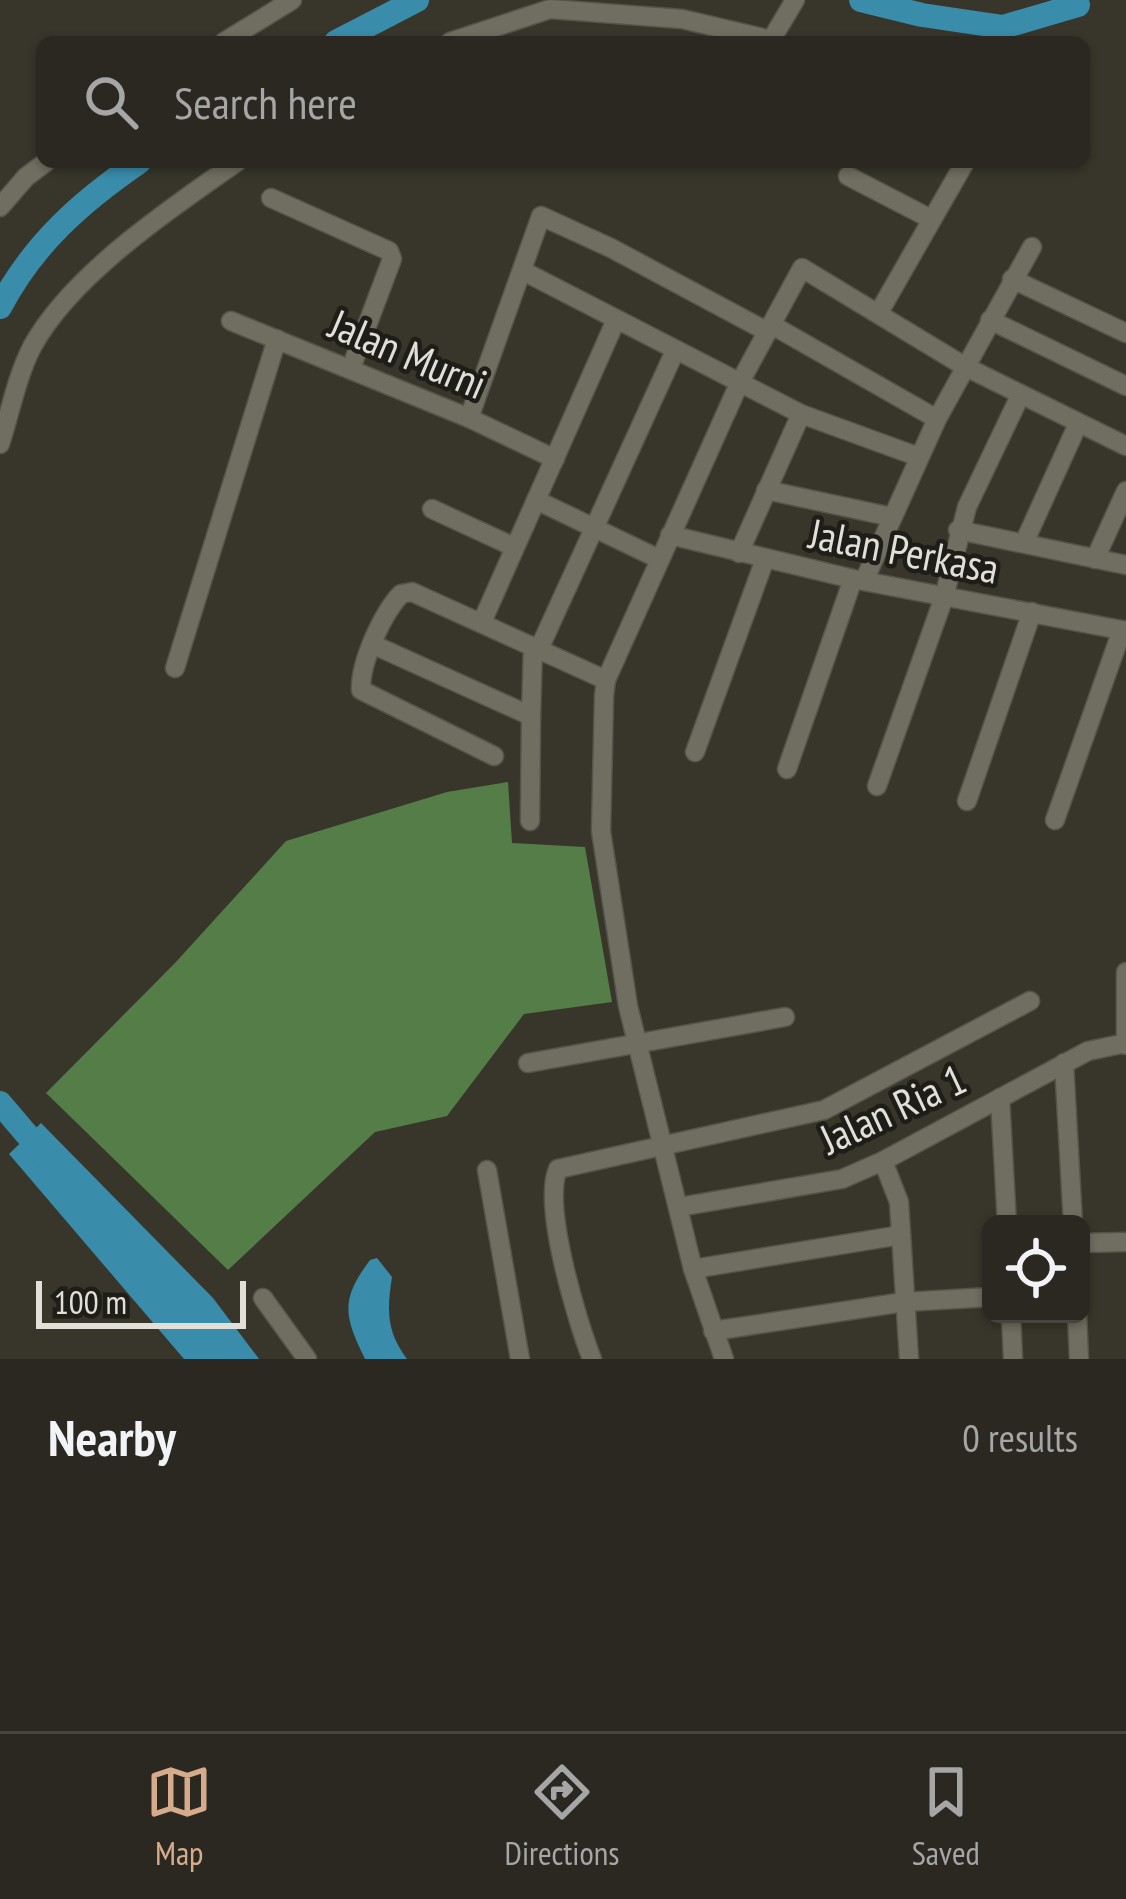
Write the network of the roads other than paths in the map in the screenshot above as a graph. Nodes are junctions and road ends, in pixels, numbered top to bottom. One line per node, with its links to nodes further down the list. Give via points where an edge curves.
1 (292, 0): 3 (street)
2 (795, 0): 6 (street)
3 (234, 36)
4 (469, 36): 5 (street, via 550,10 682,19)
5 (750, 36)
6 (774, 36)
7 (38, 168): 12 (street)
8 (228, 168): 34 (street, via 77,289 32,348)
9 (961, 168): 13 (street)
10 (848, 176): 13 (street)
11 (271, 198): 26 (street, via 389,251)
12 (0, 207)
13 (931, 219): 17 (street)
14 (1032, 247): 16 (street)
15 (523, 271): 19 (street); 21 (street, via 541,216 549,217); 31 (street)
16 (1012, 280): 20 (street); 22 (street)
17 (878, 314): 21 (street, via 802,268); 25 (street)
18 (231, 320): 23 (street, Jalan Murni)
19 (616, 320): 24 (street); 37 (street)
20 (989, 320): 25 (street); 28 (street)
21 (770, 329): 27 (street); 32 (street)
22 (1126, 333)
23 (277, 339): 26 (street, Jalan Murni); 60 (street)
24 (675, 351): 27 (street); 43 (street)
25 (964, 365): 29 (street); 32 (street)
26 (351, 368): 31 (street, Jalan Murni)
27 (740, 384): 30 (street); 45 (street)
28 (1126, 386)
29 (1020, 396): 33 (street); 44 (street)
30 (801, 414): 36 (street); 38 (street)
31 (469, 418): 37 (street, Jalan Murni)
32 (937, 419): 36 (street)
33 (1078, 424): 35 (street); 46 (street)
34 (0, 444)
35 (1126, 446)
36 (919, 457): 42 (street)
37 (555, 459): 40 (street)
38 (766, 490): 42 (street); 48 (street)
39 (1126, 491): 50 (street)
40 (536, 500): 43 (street); 47 (street)
41 (432, 509): 47 (street)
42 (892, 517): 53 (street)
43 (594, 528): 49 (street); 59 (street)
44 (958, 530): 46 (street); 54 (street)
45 (670, 535): 48 (street, Jalan Perkasa); 49 (street)
46 (1024, 543): 50 (street)
47 (514, 547): 56 (street)
48 (739, 553): 51 (street, Jalan Perkasa)
49 (659, 559): 61 (street)
50 (1095, 559): 52 (street)
51 (765, 560): 53 (street, Jalan Perkasa); 63 (street)
52 (1126, 565)
53 (858, 580): 54 (street, Jalan Perkasa); 65 (street)
54 (944, 597): 55 (street, Jalan Perkasa); 66 (street)
55 (1032, 612): 57 (street, Jalan Perkasa); 67 (street)
56 (482, 622): 58 (street, via 401,594); 59 (street)
57 (1124, 631): 68 (street)
58 (374, 645): 62 (street); 64 (street, via 360,683 368,697)
59 (536, 648): 61 (street); 62 (street)
60 (175, 668)
61 (606, 680): 73 (street, via 601,831)
62 (531, 716): 69 (street)
63 (695, 752)
64 (494, 756)
65 (787, 769)
66 (877, 786)
67 (967, 802)
68 (1055, 820)
69 (530, 821)
70 (1126, 972): 74 (street)
71 (1030, 1001): 78 (street, via 841,1104)
72 (785, 1017): 73 (street)
73 (636, 1044): 75 (street); 78 (street)
74 (1126, 1044): 76 (street, Jalan Ria 1)
75 (528, 1063)
76 (1064, 1063): 77 (street, Jalan Ria 1); 83 (street)
77 (1000, 1098): 79 (street, Jalan Ria 1); 82 (street)
78 (662, 1145): 81 (street); 96 (street, via 566,1165 554,1177 569,1288)
79 (883, 1161): 81 (street, Jalan Ria 1, via 818,1185); 84 (street)
80 (487, 1170): 95 (street)
81 (679, 1207): 87 (street)
82 (1006, 1215)
83 (1072, 1215)
84 (901, 1234): 87 (street); 90 (street)
85 (1126, 1242): 86 (street)
86 (1090, 1243)
87 (693, 1269): 93 (street)
88 (263, 1298): 94 (street)
89 (982, 1298): 90 (street)
90 (904, 1302): 93 (street); 98 (street)
91 (1011, 1323): 99 (street)
92 (1077, 1323): 100 (street)
93 (713, 1331): 97 (street)
94 (308, 1359)
95 (520, 1359)
96 (592, 1359)
97 (724, 1359)
98 (909, 1359)
99 (1013, 1359)
100 (1079, 1359)

